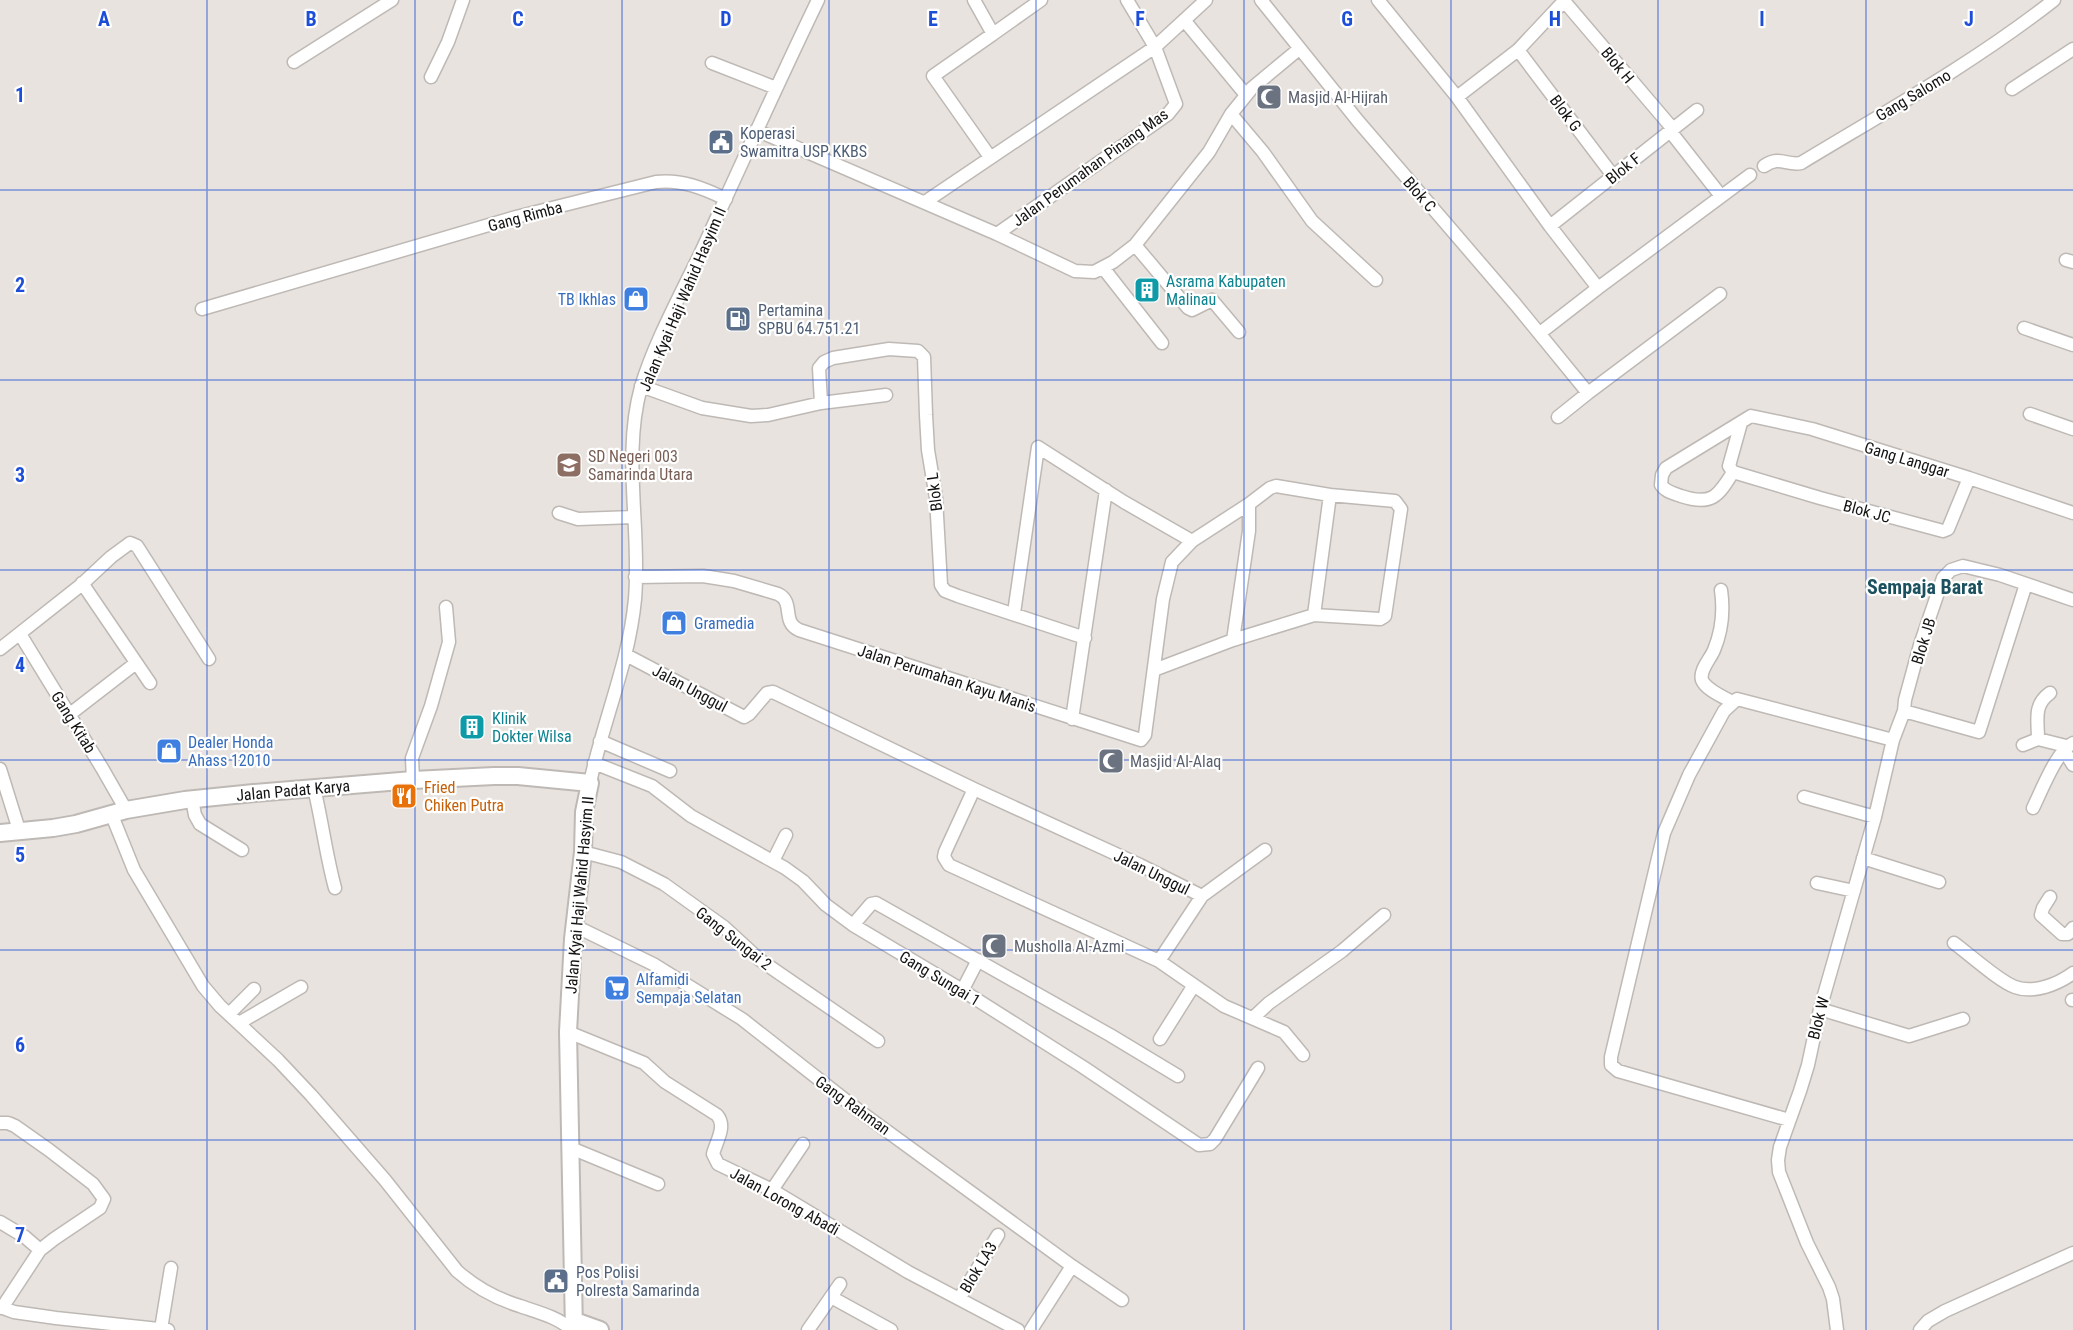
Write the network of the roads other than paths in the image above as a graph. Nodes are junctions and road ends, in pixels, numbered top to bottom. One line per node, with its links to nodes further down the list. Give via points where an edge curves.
1 (392, 0): 18 (street)
2 (463, 0): 20 (street)
3 (818, 0): 21 (street, Jalan Kyai Haji Wahid Hasyim II)
4 (974, 0): 13 (street)
5 (1041, 0): 13 (street)
6 (1127, 0): 14 (street, Jalan Perumahan Pinang Mas)
7 (1206, 0): 12 (street)
8 (1262, 0): 15 (street, Blok C)
9 (1378, 0): 24 (street)
10 (1564, 0): 17 (street); 28 (street, Blok H)
11 (2054, 0): 30 (street, Gang Salomo, via 1953,72 1801,163 1772,161)
12 (1184, 20): 14 (street); 23 (street)
13 (993, 34): 29 (street, via 933,76)
14 (1155, 47): 29 (street); 37 (street, Jalan Perumahan Pinang Mas, via 1176,101 1172,110)
15 (1299, 49): 23 (street); 46 (street, Blok C)
16 (2073, 49): 22 (street)
17 (1518, 50): 24 (street); 32 (street, Blok G)
18 (294, 62)
19 (712, 63): 21 (street)
20 (431, 77)
21 (776, 88): 27 (street, Jalan Kyai Haji Wahid Hasyim II)
22 (2012, 89)
23 (1246, 95): 26 (street)
24 (1457, 97): 36 (street)
25 (1697, 110): 28 (street, Blok F)
26 (1231, 114): 38 (street, via 1209,152); 40 (street, via 1312,221)
27 (756, 130): 34 (street, Jalan Kyai Haji Wahid Hasyim II); 35 (street)
28 (1672, 130): 32 (street, Blok F); 33 (street, Blok H)
29 (990, 157): 35 (street)
30 (1764, 166)
31 (1750, 175): 33 (street)
32 (1614, 177): 36 (street, Blok F)
33 (1721, 196): 41 (street)
34 (726, 199): 43 (street, Gang Rimba, via 676,181 656,182 516,217); 49 (street, Jalan Kyai Haji Wahid Hasyim II)
35 (925, 202): 37 (street)
36 (1550, 226): 41 (street)
37 (997, 234): 39 (street, via 1075,271)
38 (1135, 245): 39 (street); 45 (street, via 1188,308 1192,310 1212,300)
39 (1104, 269): 47 (street)
40 (1376, 280)
41 (1598, 288): 46 (street)
42 (1720, 294): 50 (street)
43 (202, 309)
44 (2024, 328): 48 (street)
45 (1239, 332)
46 (1540, 333): 50 (street, Blok C)
47 (1162, 344)
48 (2073, 345)
49 (642, 387): 52 (street, via 702,408 751,416); 64 (street, Jalan Kyai Haji Wahid Hasyim II, via 633,432)
50 (1585, 389): 54 (street)
51 (886, 395): 52 (street)
52 (821, 403): 72 (street, Blok L, via 819,368 824,362 889,349 922,354 941,585 958,596)
53 (2030, 414): 56 (street)
54 (1558, 417)
55 (1741, 423): 57 (street, via 1730,466); 57 (street, via 1666,468 1661,485 1668,492 1697,501 1708,500 1721,492); 58 (street, Gang Langgar, via 1751,416 1812,429)
56 (2073, 429)
57 (1733, 472): 58 (street, Blok JC, via 1943,531 1948,528)
58 (1969, 478): 63 (street, Gang Langgar)
59 (1106, 490): 65 (street); 72 (street, via 1038,447); 75 (street)
60 (1330, 495): 61 (street, Jalan Perumahan Kayu Manis, via 1276,486); 73 (street); 73 (street, Jalan Perumahan Kayu Manis, via 1395,501 1401,509 1387,614 1380,618)
61 (1249, 504): 65 (street, Jalan Perumahan Kayu Manis); 76 (street, via 1249,531)
62 (559, 513): 64 (street, via 578,519)
63 (2073, 513)
64 (634, 517): 66 (street, Jalan Kyai Haji Wahid Hasyim II)
65 (1192, 541): 81 (street, Jalan Perumahan Kayu Manis, via 1172,562)
66 (635, 577): 78 (street, Jalan Kyai Haji Wahid Hasyim II); 87 (street, Jalan Perumahan Kayu Manis, via 704,576 778,594 786,600 788,620 794,628)
67 (82, 583): 74 (street); 79 (street, via 120,549 134,544); 80 (street)
68 (2026, 584): 70 (street, Blok JB); 85 (street, Blok JB, via 1963,566 1946,574 1920,645); 85 (street, via 1979,732)
69 (1721, 590): 84 (street, via 1720,635 1702,680)
70 (2073, 600)
71 (446, 607): 97 (street, via 450,642 412,758)
72 (1014, 613): 75 (street)
73 (1314, 615): 76 (street)
74 (20, 634): 77 (street); 86 (street, Gang Kitab)
75 (1085, 638): 87 (street)
76 (1233, 640): 81 (street)
77 (0, 649)
78 (626, 655): 90 (street, Jalan Kyai Haji Wahid Hasyim II); 100 (street, Jalan Unggul, via 744,717 767,693 773,692)
79 (209, 659)
80 (136, 663): 82 (street); 86 (street)
81 (1154, 670): 87 (street, Jalan Perumahan Kayu Manis, via 1145,735 1141,740)
82 (150, 683)
83 (2050, 693): 88 (street, via 2040,700)
84 (1732, 702): 89 (street, via 1737,699); 143 (street, via 1689,775 1664,833 1611,1062 1618,1071)
85 (1905, 706): 89 (street, Blok W)
86 (70, 714): 104 (street, Gang Kitab)
87 (1072, 719)
88 (2038, 739): 91 (street); 92 (street)
89 (1893, 740): 105 (street, Blok W)
90 (600, 741): 93 (street, Jalan Kyai Haji Wahid Hasyim II); 96 (street)
91 (2023, 745)
92 (2068, 746): 94 (street); 103 (street)
93 (594, 764): 98 (street, Jalan Kyai Haji Wahid Hasyim II); 113 (street, Gang Sungai 1, via 652,786 692,816)
94 (2073, 765)
95 (0, 769): 106 (street)
96 (670, 771)
97 (413, 780): 98 (main road, Jalan Padat Karya, via 518,776); 99 (main road, Jalan Padat Karya)
98 (590, 783): 111 (main road, Jalan Kyai Haji Wahid Hasyim II, via 584,812)
99 (314, 788): 102 (main road, Jalan Padat Karya); 116 (street)
100 (974, 789): 118 (street, Jalan Unggul); 126 (street, via 945,852 949,865)
101 (1804, 797): 105 (street)
102 (192, 800): 104 (main road, Jalan Padat Karya); 109 (street, via 200,824)
103 (2033, 808)
104 (118, 812): 106 (main road, Jalan Padat Karya, via 76,824); 133 (street, Gang Kitab, via 124,848 144,888 203,986)
105 (1875, 817): 112 (street, Blok W)
106 (19, 830): 107 (main road, Jalan Padat Karya)
107 (0, 832)
108 (786, 835): 113 (street)
109 (242, 850)
110 (1265, 850): 118 (street)
111 (583, 852): 122 (main road, Jalan Kyai Haji Wahid Hasyim II); 139 (street, Gang Sungai 2, via 621,862 664,884 776,971)
112 (1863, 858): 114 (street); 117 (street, Blok W)
113 (773, 861): 121 (street, Gang Sungai 1, via 803,881)
114 (1939, 882)
115 (1817, 883): 117 (street)
116 (335, 888)
117 (1854, 891): 132 (street, Blok W)
118 (1203, 896): 126 (street, Jalan Unggul)
119 (2050, 897): 123 (street, via 2041,915 2062,934)
120 (1384, 915): 134 (street)
121 (853, 925): 125 (street, via 876,903); 131 (street, Gang Sungai 1)
122 (575, 926): 137 (main road, Jalan Kyai Haji Wahid Hasyim II); 153 (street, Gang Rahman, via 655,965 742,1019 858,1110)
123 (2073, 928)
124 (1954, 943): 127 (street, via 2014,987 2052,985)
125 (978, 960): 131 (street); 142 (street)
126 (1159, 961): 128 (street)
127 (2073, 973)
128 (1194, 985): 134 (street, via 1224,1006); 138 (street)
129 (301, 987): 136 (street)
130 (254, 989): 133 (street)
131 (962, 991): 141 (street, Gang Sungai 1, via 1199,1145 1215,1139)
132 (1820, 1009): 135 (street, via 1909,1036); 143 (street, Blok W, via 1808,1065)
133 (229, 1014): 136 (street, Gang Kitab)
134 (1253, 1018): 140 (street, via 1284,1032)
135 (1963, 1019)
136 (239, 1023): 162 (street, Gang Kitab, via 311,1095 386,1180 457,1271 491,1295)
137 (568, 1032): 146 (main road, Jalan Kyai Haji Wahid Hasyim II); 148 (street, Jalan Lorong Abadi, via 644,1063 665,1082 721,1119 715,1160)
138 (1160, 1039)
139 (878, 1041)
140 (1303, 1055)
141 (1258, 1068)
142 (1178, 1076)
143 (1789, 1120): 169 (street, Blok W, via 1780,1147 1779,1172 1829,1287)
144 (0, 1123): 151 (street, via 15,1126 49,1150 93,1184 104,1199 100,1208)
145 (803, 1144): 148 (street)
146 (571, 1148): 147 (street); 162 (main road, Jalan Kyai Haji Wahid Hasyim II)
147 (658, 1184)
148 (772, 1190): 157 (street, Jalan Lorong Abadi)
149 (0, 1222): 151 (street)
150 (998, 1235): 157 (street, Blok LA3)
151 (40, 1250): 159 (street)
152 (2073, 1252): 170 (street, via 1945,1311)
153 (1072, 1266): 158 (street, Gang Rahman); 168 (street)
154 (171, 1268): 163 (street)
155 (840, 1284): 156 (street)
156 (831, 1297): 165 (street); 166 (street)
157 (959, 1299): 167 (street, Jalan Lorong Abadi)
158 (1122, 1300)
159 (2, 1310): 160 (street)
160 (55, 1324): 161 (street)
161 (85, 1325): 163 (street)
162 (572, 1326): 164 (main road)
163 (165, 1330)
164 (600, 1330)
165 (808, 1330)
166 (891, 1330)
167 (1018, 1330)
168 (1031, 1330)
169 (1837, 1330)
170 (1920, 1330)

